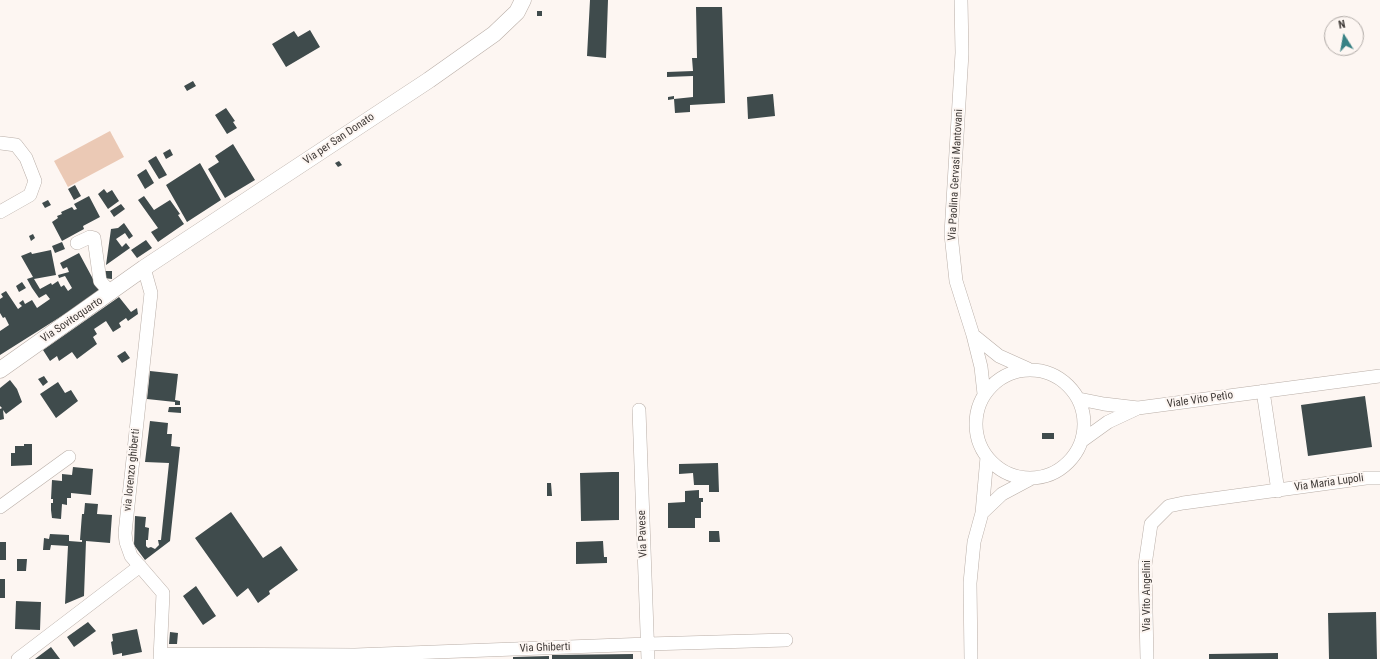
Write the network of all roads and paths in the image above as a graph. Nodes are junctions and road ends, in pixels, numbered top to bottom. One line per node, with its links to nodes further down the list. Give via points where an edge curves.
1 (523, 0): 6 (street, Via per San Donato, via 517,12 494,34 429,80)
2 (961, 0): 8 (street, Via Paolina Gervasi Mantovani, via 962,53 951,234 956,281)
3 (0, 143): 4 (street, via 16,145 26,158 35,181 30,194)
4 (0, 212)
5 (77, 243): 7 (street, via 90,237 94,238 100,281)
6 (144, 268): 7 (street, Via Sovitoquarto); 25 (street, via lorenzo ghiberti, via 151,294 125,533 131,556)
7 (111, 293): 10 (street, Via Sovitoquarto)
8 (973, 335): 9 (street, via 999,356); 13 (street, Via Paolina Gervasi Mantovani)
9 (1028, 369): 13 (street, via 1013,372 996,381); 14 (street, via 1044,370 1058,376 1070,386)
10 (0, 370)
11 (1380, 376): 12 (street, Viale Vito Petìo)
12 (1263, 391): 15 (street, Viale Vito Petìo); 22 (street)
13 (984, 394): 19 (street, via 977,409 976,426 979,443)
14 (1079, 399): 15 (street); 17 (street, via 1084,412)
15 (1138, 408): 17 (street, via 1108,422)
16 (638, 410): 27 (street, Via Pavese)
17 (1083, 440): 20 (street, via 1073,457 1058,471)
18 (69, 457): 23 (street)
19 (987, 458): 20 (street, via 1007,473); 24 (street)
20 (1032, 478): 24 (street, via 1002,494)
21 (1380, 478): 22 (street, Via Maria Lupoli)
22 (1278, 491): 33 (street, Via Vito Angelini, via 1169,506 1151,524 1145,565)
23 (0, 507)
24 (982, 513): 32 (street, via 974,542 970,583)
25 (140, 566): 28 (street, via lorenzo ghiberti, via 163,593); 30 (street)
26 (786, 640): 27 (street, Via Ghiberti)
27 (648, 644): 29 (street, Via Ghiberti); 31 (street, Via Pavese)
28 (161, 656): 29 (street, Via Ghiberti)
29 (355, 657)
30 (18, 659)
31 (648, 659)
32 (971, 659)
33 (1147, 659)

